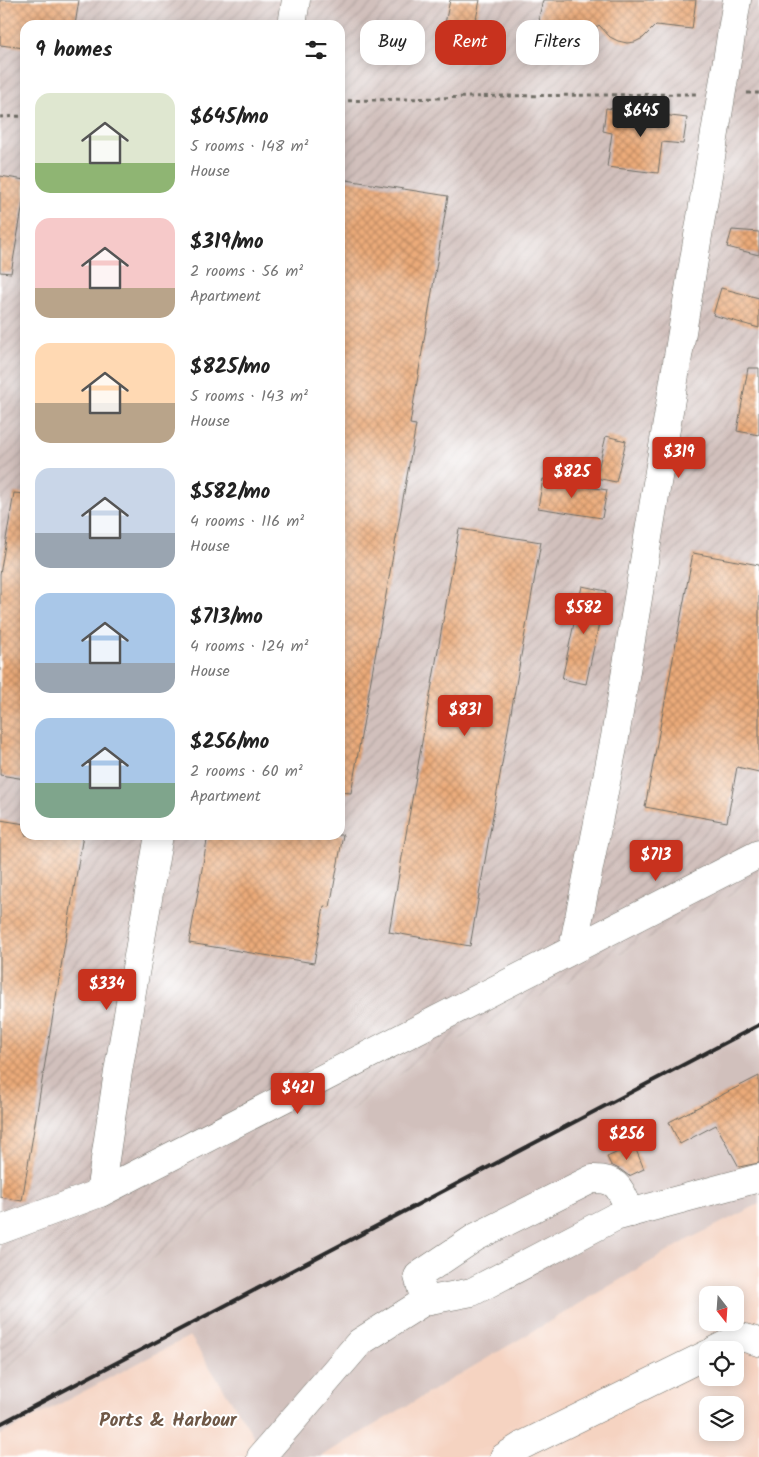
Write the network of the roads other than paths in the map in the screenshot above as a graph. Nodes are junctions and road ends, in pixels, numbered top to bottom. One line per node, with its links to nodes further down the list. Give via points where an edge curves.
1 (296, 0): 3 (main road)
2 (737, 0): 6 (main road, via 615,736)
3 (293, 20)
4 (158, 840): 8 (main road)
5 (759, 854): 6 (main road)
6 (573, 948): 8 (main road)
7 (759, 1178): 9 (main road)
8 (100, 1193): 10 (main road)
9 (631, 1213): 11 (main road, via 615,1217 472,1292); 11 (main road, via 617,1185 606,1178 592,1178 476,1237 418,1276)
10 (0, 1230)
11 (425, 1301): 15 (main road, via 360,1342)
12 (753, 1335): 13 (main road)
13 (738, 1341)
14 (699, 1358): 16 (main road)
15 (261, 1457)
16 (504, 1457)

